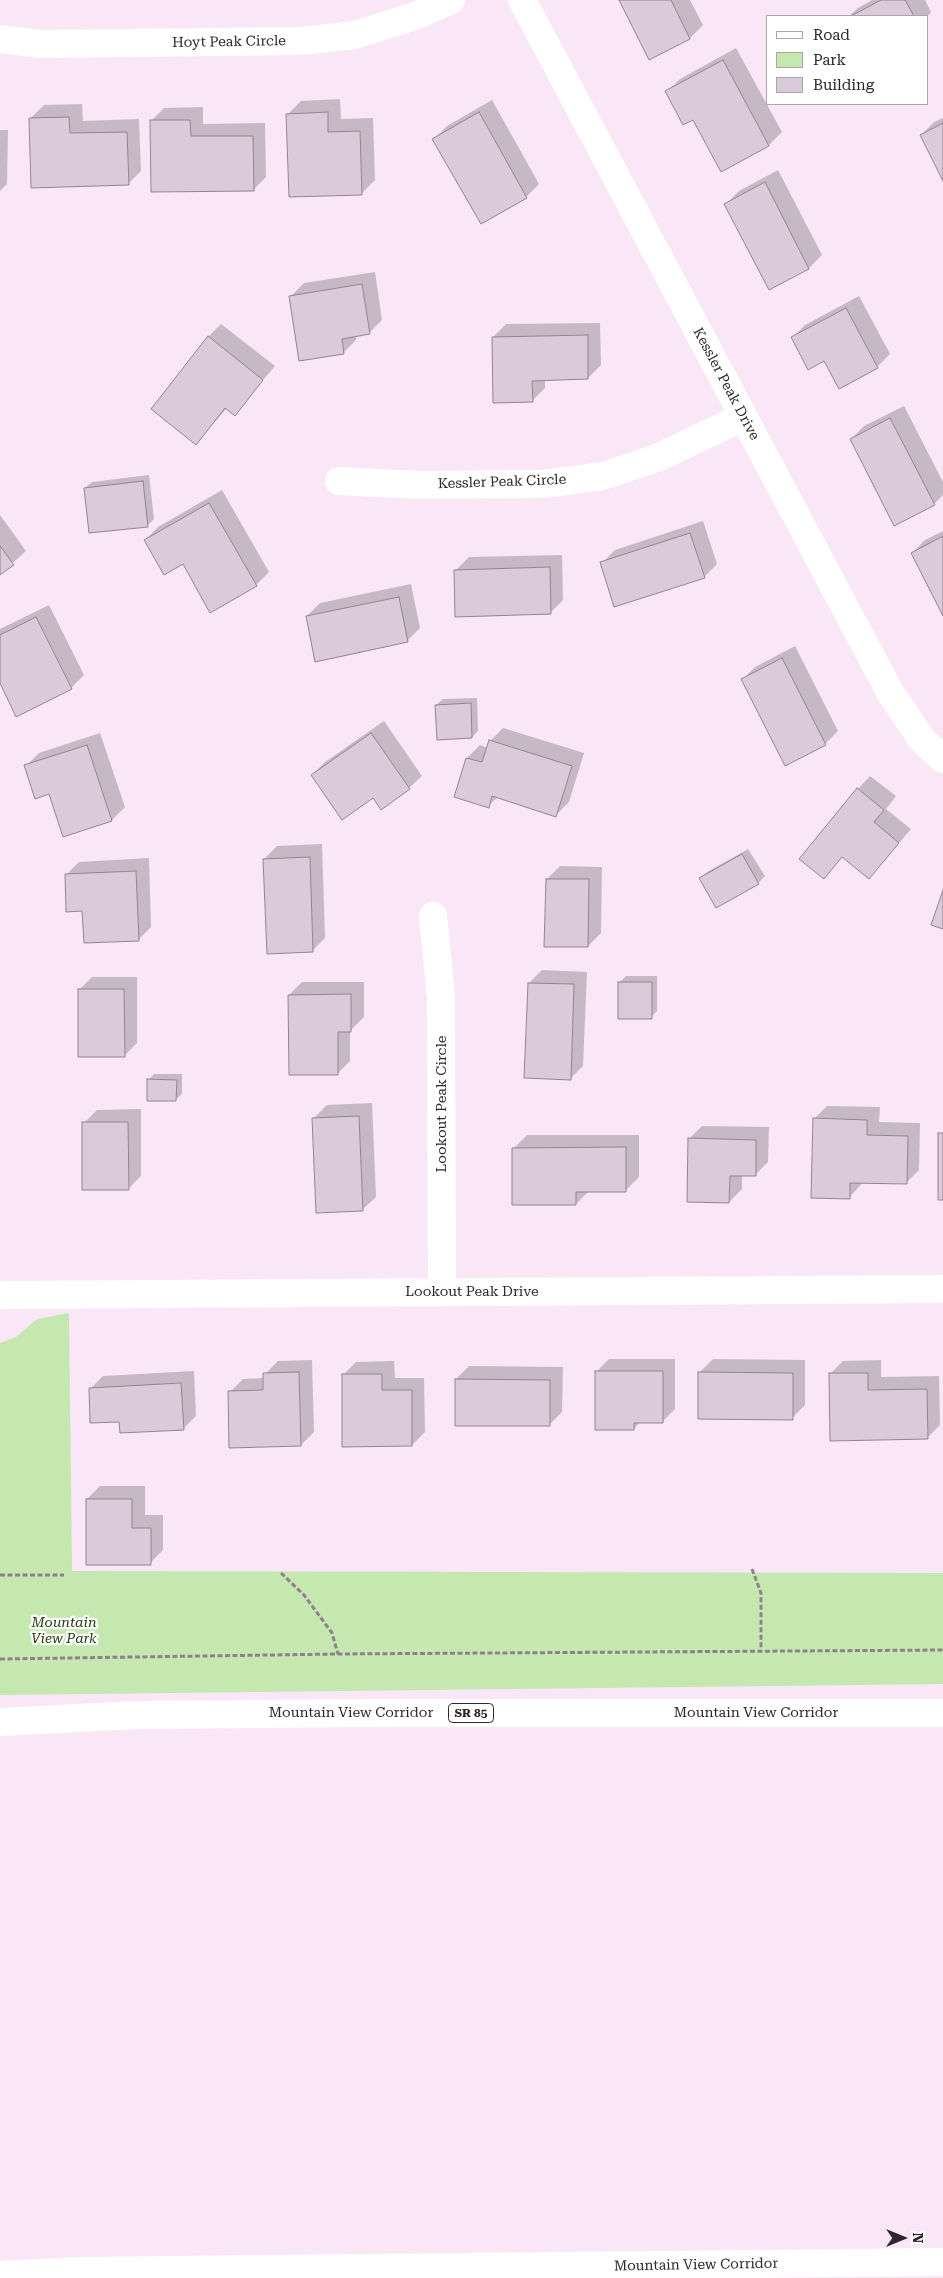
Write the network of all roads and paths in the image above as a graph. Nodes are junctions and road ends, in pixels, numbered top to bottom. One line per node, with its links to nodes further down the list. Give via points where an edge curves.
1 (451, 0): 3 (main road, Hoyt Peak Circle, via 415,16 355,35 300,41 41,44)
2 (522, 0): 4 (main road, Kessler Peak Drive)
3 (0, 39)
4 (743, 417): 5 (main road, Kessler Peak Circle, via 657,458 602,476 543,484 419,485); 6 (main road, Kessler Peak Drive, via 891,694 923,741)
5 (339, 481)
6 (943, 758)
7 (434, 916): 9 (main road, Lookout Peak Circle, via 441,997)
8 (943, 1289): 9 (main road, Lookout Peak Drive)
9 (442, 1292): 10 (main road, Lookout Peak Drive)
10 (0, 1295)
11 (752, 1569): 16 (path, via 761,1593)
12 (281, 1573): 17 (path, via 304,1595 332,1632)
13 (0, 1575): 14 (path)
14 (64, 1575)
15 (943, 1650): 16 (path)
16 (761, 1651): 17 (path)
17 (338, 1654): 18 (path)
18 (0, 1659)
19 (943, 1712): 20 (main road, Mountain View Corridor / SR 85, via 377,1712 138,1715)
20 (0, 1722)
21 (943, 2262): 22 (main road, Mountain View Corridor, via 78,2271)
22 (0, 2275)

